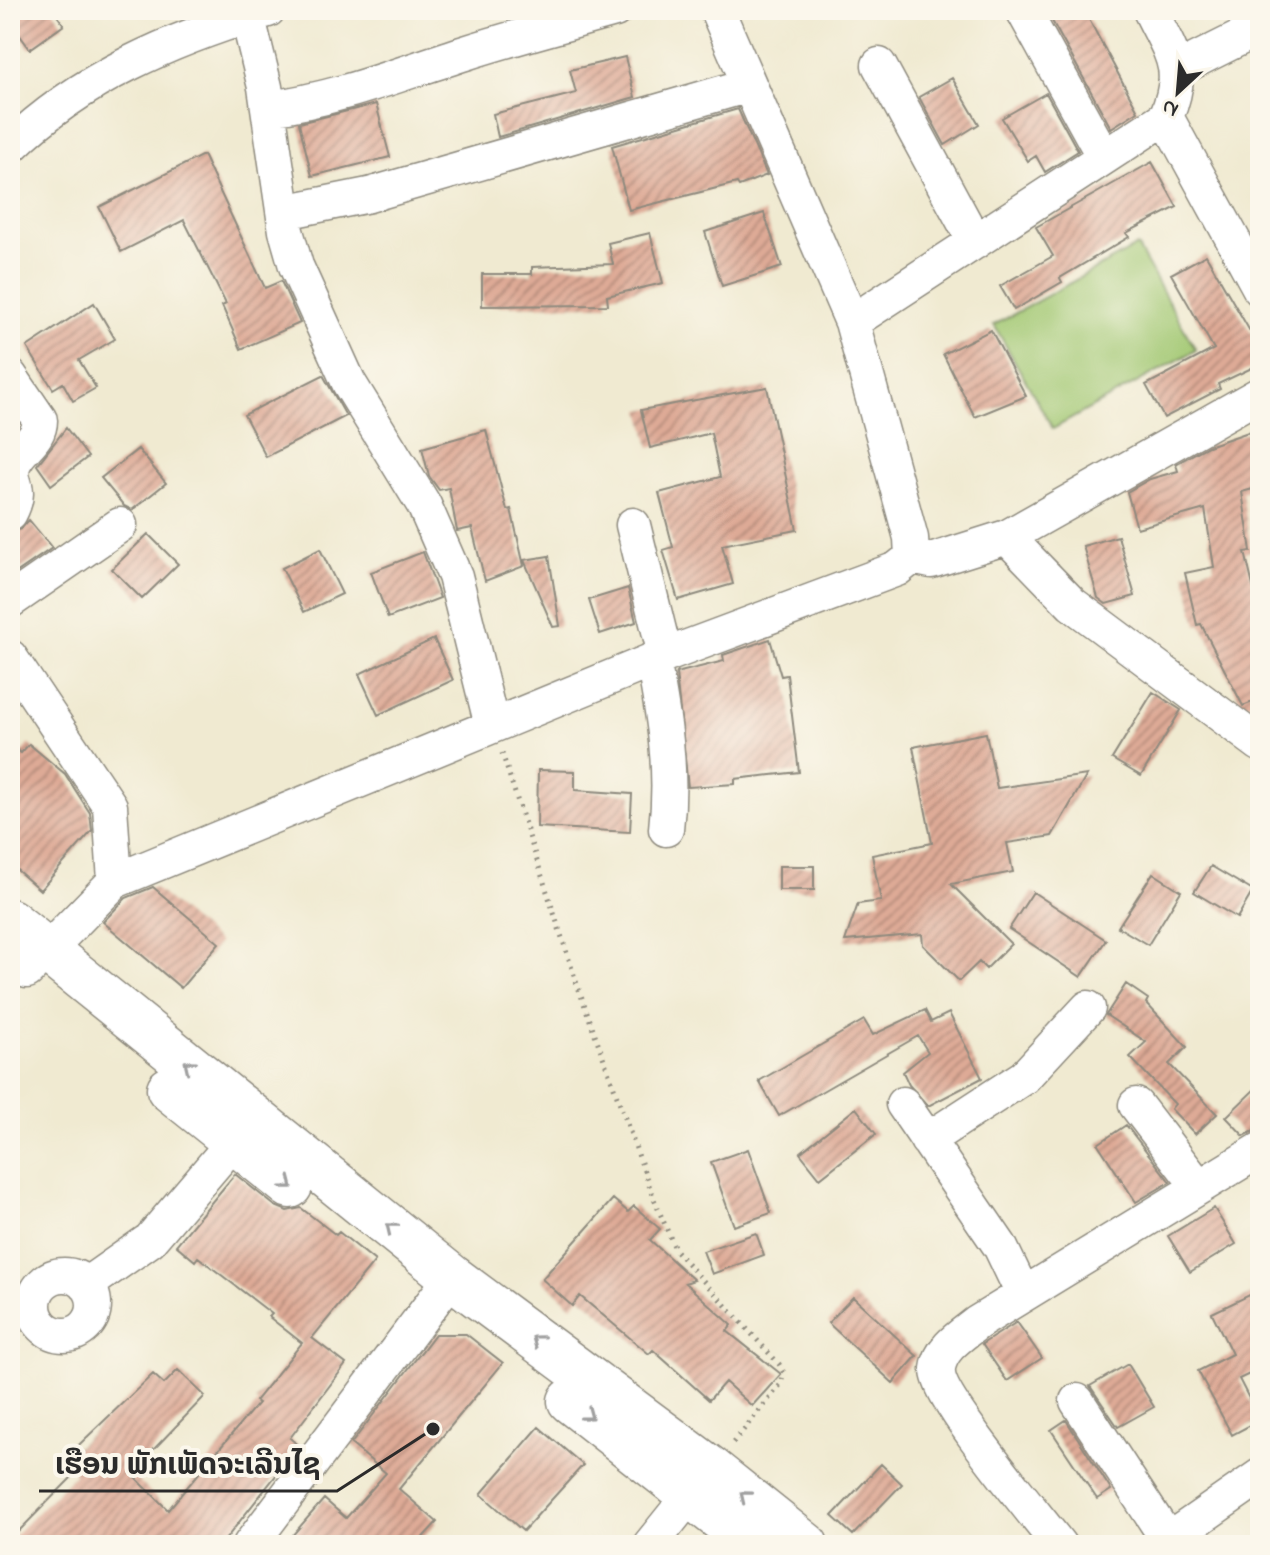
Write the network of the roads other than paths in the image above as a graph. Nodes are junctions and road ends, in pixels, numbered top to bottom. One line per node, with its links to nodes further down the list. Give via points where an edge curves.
1 (615, 10): 10 (street, via 463,53 382,83)
2 (717, 10): 9 (street)
3 (1023, 10): 13 (street)
4 (1150, 10): 8 (street)
5 (254, 12): 10 (street); 12 (street, via 134,61 79,92)
6 (1260, 28): 8 (street)
7 (879, 65): 15 (street)
8 (1178, 69): 11 (street)
9 (749, 85): 14 (street, via 369,195); 17 (street)
10 (269, 108): 14 (street)
11 (1166, 117): 13 (street); 16 (street)
12 (10, 147)
13 (1104, 157): 15 (street)
14 (284, 212): 28 (street, via 296,266 349,383 424,505 455,576)
15 (975, 242): 17 (street)
16 (1260, 289)
17 (852, 322): 24 (street)
18 (10, 376): 20 (street, via 40,420 37,435 15,460 12,470 18,488)
19 (1260, 394): 23 (street)
20 (10, 513)
21 (120, 525): 25 (street)
22 (633, 525): 27 (street)
23 (1007, 537): 24 (street, via 931,561); 29 (street, via 1072,604)
24 (912, 557): 27 (street, via 897,569)
25 (10, 601)
26 (10, 657): 31 (street, via 110,806)
27 (659, 658): 28 (street); 30 (street, via 671,788)
28 (492, 726): 31 (street)
29 (1260, 744)
30 (666, 829)
31 (115, 881): 33 (street)
32 (10, 921): 33 (highway)
33 (28, 959): 37 (highway)
34 (1088, 1008): 38 (street, via 1024,1077)
35 (903, 1104): 38 (street)
36 (1136, 1105): 40 (street)
37 (243, 1130): 41 (street, via 150,1240); 42 (highway)
38 (927, 1140): 43 (street, via 1000,1246)
39 (1260, 1150): 40 (street)
40 (1199, 1187): 43 (street)
41 (86, 1285)
42 (444, 1288): 46 (highway); 48 (street)
43 (1023, 1294): 52 (street, via 948,1346 937,1365 938,1380)
44 (1077, 1401): 47 (street)
45 (1260, 1476): 47 (street)
46 (701, 1482): 49 (street); 50 (highway); 51 (highway, one-way to 46)
47 (1164, 1543)
48 (250, 1545)
49 (650, 1545)
50 (754, 1545)
51 (806, 1545)
52 (1059, 1545)

